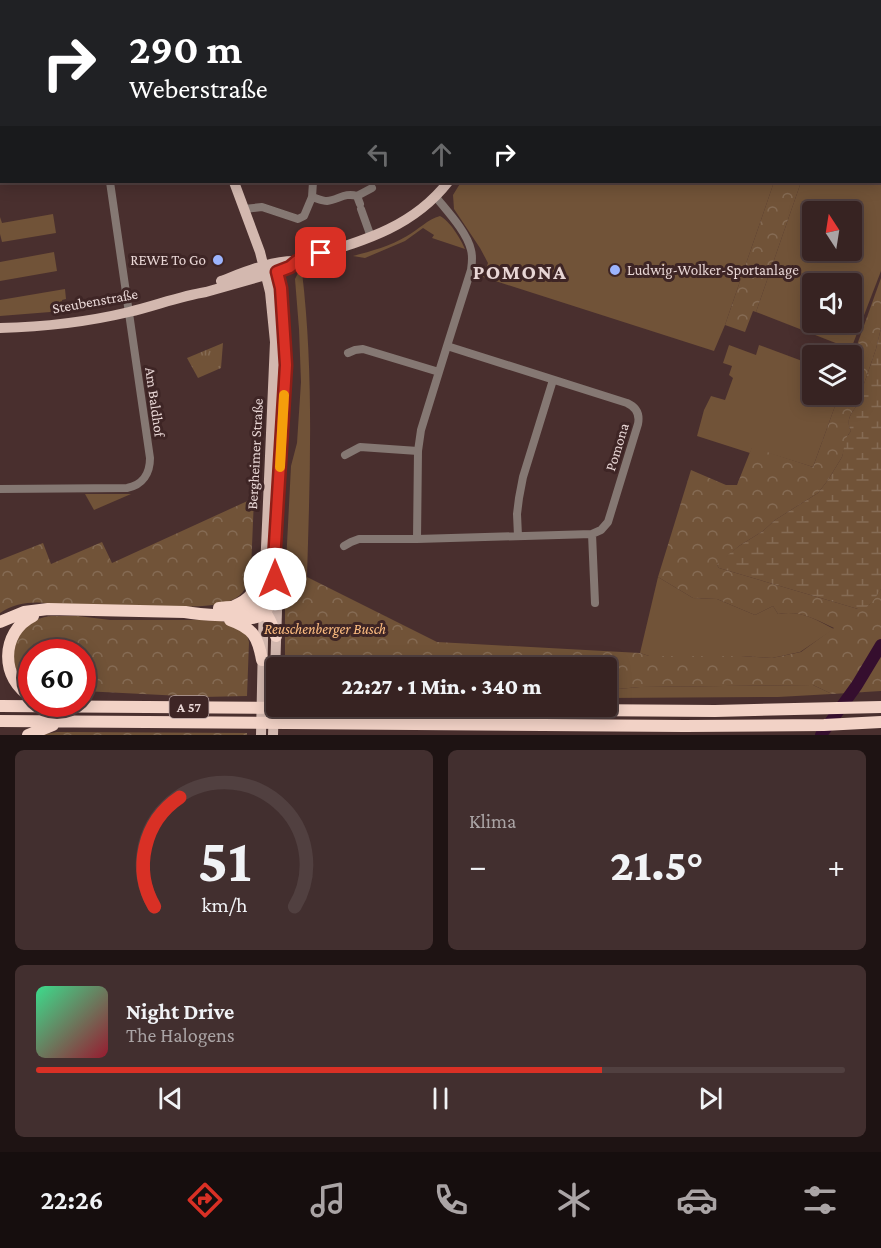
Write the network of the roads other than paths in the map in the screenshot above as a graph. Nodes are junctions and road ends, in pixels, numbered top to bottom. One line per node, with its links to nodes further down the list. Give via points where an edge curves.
1 (110, 183): 12 (street, Am Baldhof)
2 (234, 183): 9 (main road, Bergheimer Straße)
3 (313, 183): 7 (street)
4 (447, 183): 6 (main road, Steubenstraße)
5 (372, 188): 8 (street)
6 (435, 196): 10 (main road, Steubenstraße, via 407,220); 14 (street, via 466,238 472,258)
7 (312, 197): 8 (street, via 327,201 348,194); 9 (street, via 304,216 298,219 261,207)
8 (359, 203): 10 (street)
9 (244, 209): 11 (main road, Bergheimer Straße)
10 (371, 237): 11 (main road, Steubenstraße)
11 (269, 269): 12 (main road, Steubenstraße); 25 (main road, Bergheimer Straße, via 275,342); 26 (main road, Bergheimer Straße, via 281,288 286,365)
12 (129, 312): 13 (main road, Steubenstraße, via 62,324); 20 (street, Am Baldhof, via 150,459 146,476 128,488)
13 (0, 328)
14 (447, 346): 16 (street); 17 (street, Pomona)
15 (348, 353): 16 (street, via 363,349)
16 (439, 372): 18 (street)
17 (553, 380): 21 (street, Pomona, via 627,403 638,413 608,522); 22 (street, via 523,477)
18 (418, 451): 19 (street, via 360,447); 23 (street)
19 (345, 455)
20 (0, 489)
21 (591, 534): 22 (street); 27 (street)
22 (518, 536): 23 (street)
23 (417, 539): 24 (street, via 359,539)
24 (344, 546)
25 (266, 562): 29 (highway, via 250,596); 30 (main road, Bergheimer Straße)
26 (275, 579): 30 (highway, via 270,603); 32 (main road, Bergheimer Straße)
27 (595, 603)
28 (58, 610): 29 (highway); 31 (highway, via 24,612); 35 (highway, via 24,620 12,631 3,657 7,676)
29 (223, 612): 30 (highway, via 252,607); 34 (highway, via 251,631 259,642)
30 (263, 612): 32 (highway); 34 (main road, Bergheimer Straße)
31 (0, 622)
32 (276, 636): 33 (main road, Bergheimer Straße)
33 (276, 657)
34 (262, 660): 45 (main road, Bergheimer Straße)
35 (18, 688)
36 (96, 705): 39 (highway, A 57, via 715,711)
37 (0, 706): 38 (highway, A 57)
38 (18, 706)
39 (881, 707)
40 (274, 717): 46 (main road, Bergheimer Straße)
41 (0, 721): 42 (highway, A 57)
42 (63, 721): 43 (highway, A 57, via 558,726); 44 (highway)
43 (881, 722)
44 (28, 735)
45 (261, 735)
46 (273, 735)

